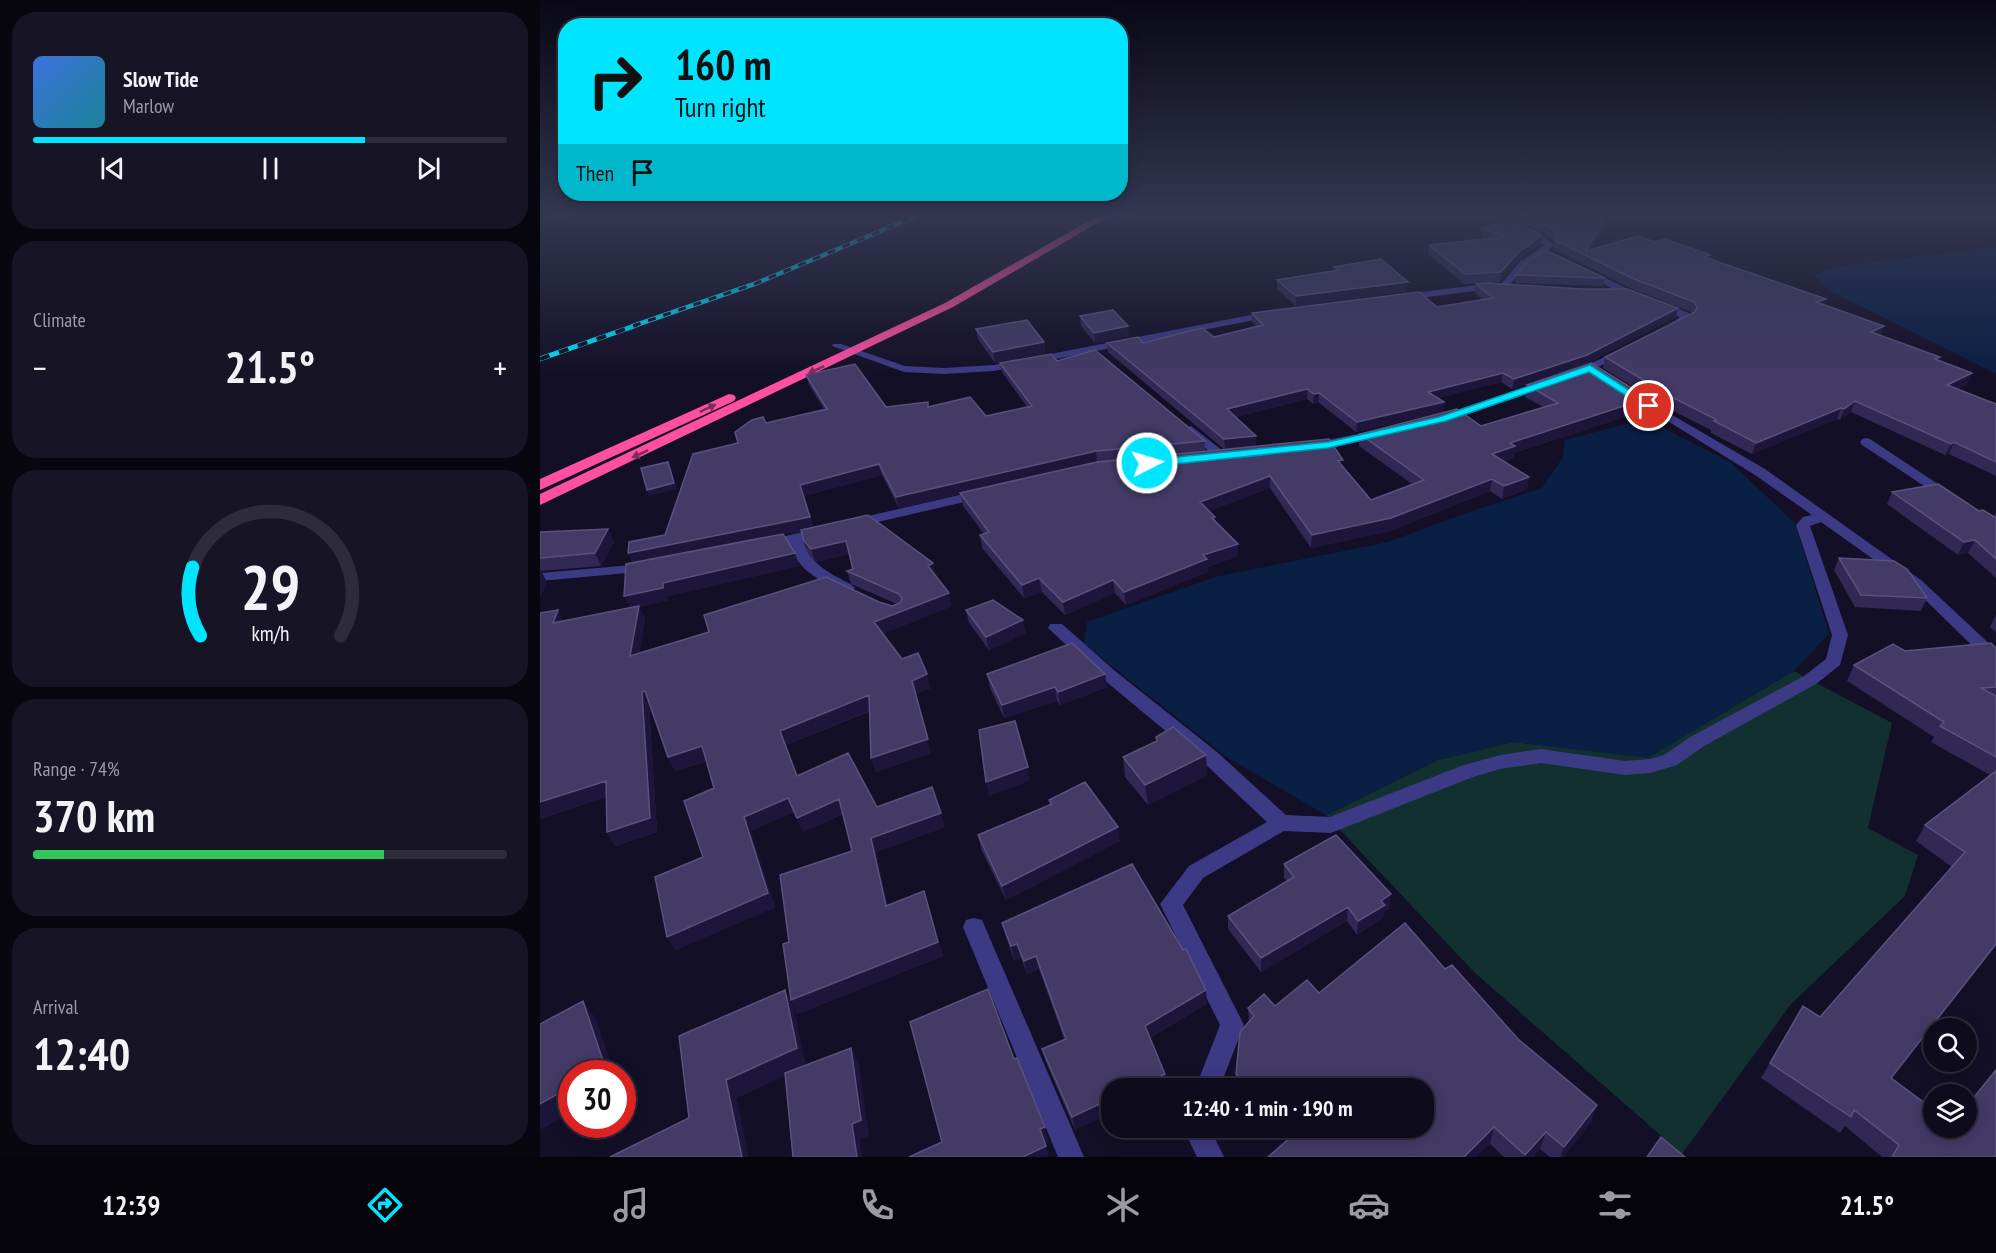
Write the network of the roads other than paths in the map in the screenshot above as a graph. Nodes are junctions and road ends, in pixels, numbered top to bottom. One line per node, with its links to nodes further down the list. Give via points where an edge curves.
1 (992, 268): 13 (highway, via 933,302)
2 (1014, 268): 14 (highway)
3 (1520, 268): 5 (street)
4 (1580, 268): 8 (street)
5 (1504, 286): 6 (street); 9 (street)
6 (1516, 288)
7 (1600, 293): 8 (street)
8 (1637, 296): 11 (street, via 1687,318)
9 (1391, 299)
10 (1287, 313): 14 (street, via 1252,317 1098,353 994,368 904,369)
11 (1656, 335)
12 (1638, 344): 17 (street, via 1595,371)
13 (837, 346): 14 (street); 24 (highway, one-way to 13)
14 (853, 352): 26 (highway, one-way to 26)
15 (1619, 387): 28 (street, via 1760,472)
16 (1180, 421): 22 (street)
17 (1431, 422)
18 (1387, 432): 20 (street)
19 (1866, 442): 27 (street)
20 (1294, 449)
21 (1240, 455): 22 (street)
22 (1223, 457): 23 (street)
23 (1202, 459)
24 (540, 485)
25 (995, 491): 29 (street)
26 (540, 500)
27 (1960, 503)
28 (1822, 517): 35 (street, via 1916,583); 36 (street, via 1803,525 1840,635 1834,661 1810,680 1670,760 1625,768 1541,756 1500,762 1331,825)
29 (795, 539): 30 (street); 33 (street, via 800,557 808,566)
30 (749, 548)
31 (657, 566): 32 (street)
32 (540, 577)
33 (856, 594)
34 (1056, 628): 36 (street, via 1210,757)
35 (1996, 659)
36 (1281, 824): 38 (street, via 1196,872 1171,903 1232,1025)
37 (974, 927): 40 (street)
38 (1212, 1078)
39 (1201, 1138): 41 (street)
40 (1071, 1157)
41 (1211, 1157)

